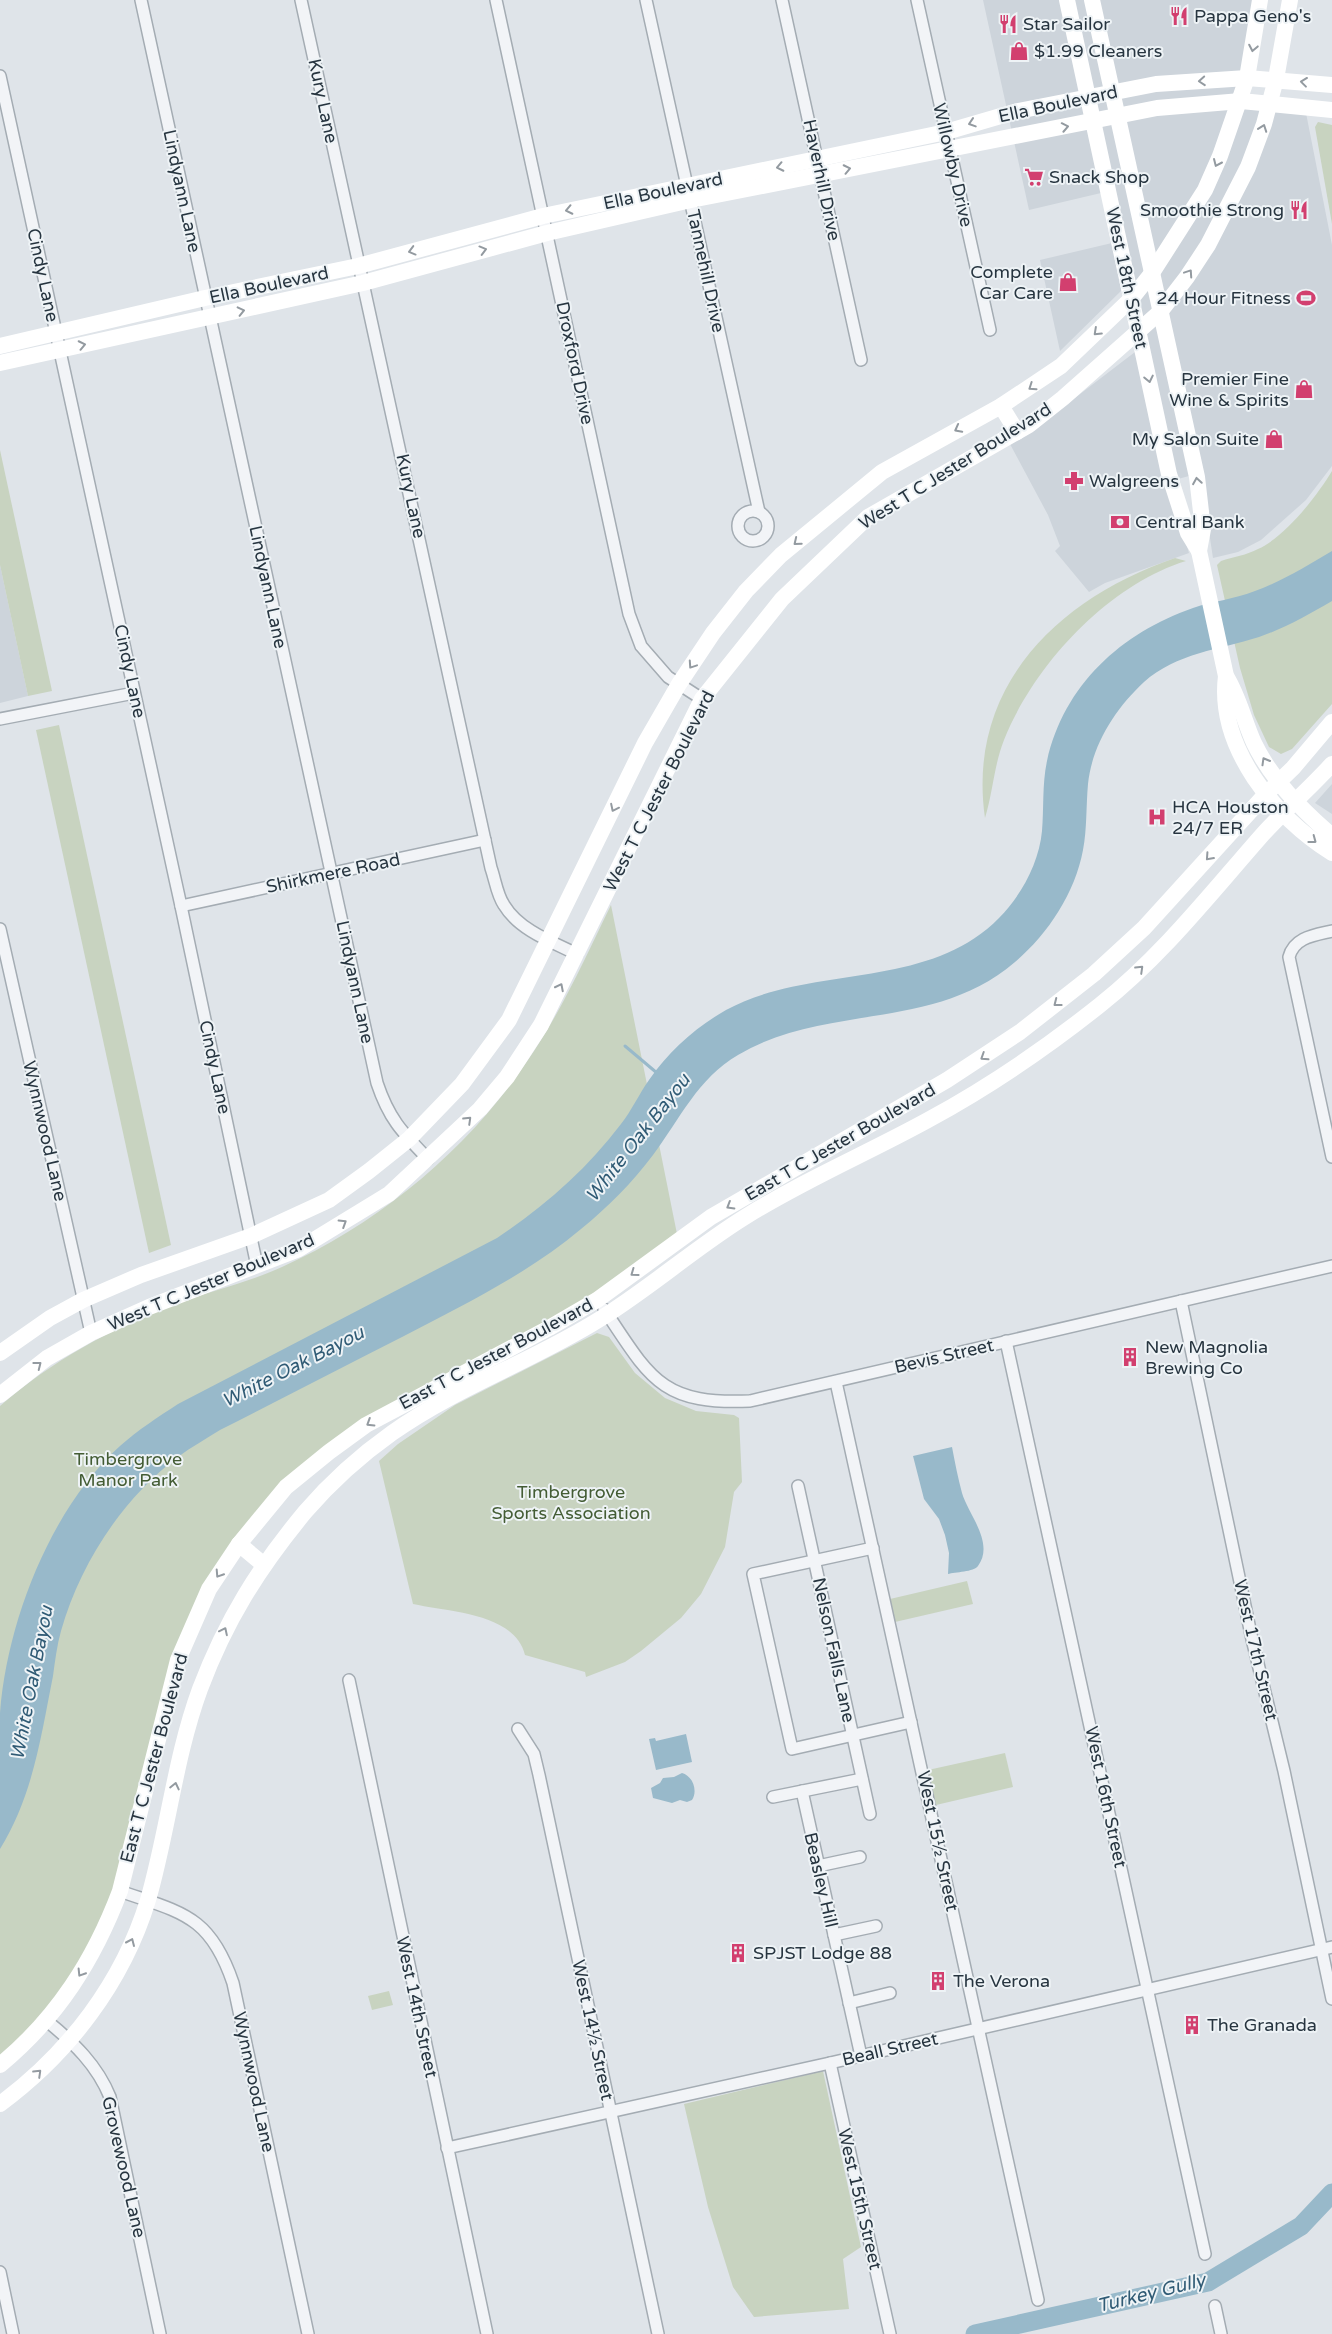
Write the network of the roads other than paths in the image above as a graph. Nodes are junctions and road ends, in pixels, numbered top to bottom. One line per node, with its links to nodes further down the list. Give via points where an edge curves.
1 (141, 0): 33 (street, Lindyann Lane)
2 (301, 0): 30 (street, Kury Lane)
3 (496, 0): 28 (street, Droxford Drive)
4 (646, 0): 26 (street, Tannehill Drive)
5 (782, 0): 24 (street, Haverhill Drive)
6 (917, 0): 22 (street, Willowby Drive)
7 (1067, 0): 16 (main road, West 18th Street)
8 (1092, 0): 15 (main road, West 18th Street)
9 (1260, 0): 12 (main road, West T C Jester Boulevard, one-way to 12)
10 (1290, 0): 13 (main road, West T C Jester Boulevard)
11 (0, 76): 39 (street, Cindy Lane)
12 (1247, 78): 13 (main road, Ella Boulevard); 15 (main road, Ella Boulevard, one-way to 15, via 1156,84); 17 (main road, West T C Jester Boulevard)
13 (1276, 79): 14 (main road, Ella Boulevard, one-way to 13); 18 (main road, West T C Jester Boulevard)
14 (1332, 86)
15 (1112, 92): 16 (main road, Ella Boulevard); 20 (main road, West 18th Street)
16 (1088, 96): 21 (main road, West 18th Street); 22 (main road, Ella Boulevard, one-way to 22, via 982,120)
17 (1241, 101): 18 (main road, Ella Boulevard); 20 (main road, Ella Boulevard, via 1193,103); 25 (main road, West T C Jester Boulevard, one-way to 25)
18 (1271, 103): 19 (main road, Ella Boulevard); 27 (main road, West T C Jester Boulevard, one-way to 18, via 1248,167)
19 (1332, 110)
20 (1117, 116): 21 (main road, Ella Boulevard); 31 (main road, West 18th Street)
21 (1093, 121): 23 (main road, Ella Boulevard, one-way to 21); 34 (main road, West 18th Street)
22 (946, 132): 23 (street, Willowby Drive); 24 (main road, Ella Boulevard)
23 (949, 148): 24 (main road, Ella Boulevard, one-way to 23); 37 (street, Willowby Drive)
24 (819, 167): 26 (main road, Ella Boulevard); 42 (street, Haverhill Drive)
25 (1205, 190): 27 (main road); 31 (main road, West T C Jester Boulevard)
26 (689, 193): 28 (main road, Ella Boulevard, one-way to 28); 29 (main road, Ella Boulevard); 46 (street, Tannehill Drive)
27 (1230, 204): 35 (main road, West T C Jester Boulevard, one-way to 27, via 1208,245)
28 (543, 216): 29 (street, Droxford Drive); 30 (main road, Ella Boulevard, one-way to 30)
29 (547, 233): 32 (main road, Ella Boulevard, one-way to 29); 51 (street, Droxford Drive, via 629,614 641,646 668,677)
30 (358, 266): 32 (street, Kury Lane); 33 (main road, Ella Boulevard)
31 (1152, 273): 34 (main road, West T C Jester Boulevard); 35 (main road, West 18th Street)
32 (363, 283): 36 (main road, Ella Boulevard, one-way to 32); 62 (street, Kury Lane)
33 (205, 298): 36 (street, Lindyann Lane); 39 (main road, Ella Boulevard)
34 (1132, 298): 38 (main road, West 18th Street); 44 (main road, West T C Jester Boulevard, one-way to 44, via 1061,366)
35 (1160, 312): 38 (main road, West T C Jester Boulevard); 48 (main road, West 18th Street, one-way to 35, via 1203,529 1196,477)
36 (210, 318): 41 (main road, Ella Boulevard, one-way to 36); 64 (street, Lindyann Lane)
37 (990, 330)
38 (1138, 332): 45 (main road, West T C Jester Boulevard, via 1063,398); 48 (main road, West 18th Street, one-way to 48, via 1169,474 1188,533)
39 (56, 333): 40 (main road, Ella Boulevard); 41 (street, Cindy Lane)
40 (0, 346)
41 (60, 349): 43 (main road, Ella Boulevard); 52 (street, Cindy Lane)
42 (861, 360)
43 (0, 362)
44 (1001, 406): 45 (main road); 47 (main road, West T C Jester Boulevard, one-way to 47, via 882,472)
45 (1017, 432): 49 (main road, West T C Jester Boulevard, via 868,517)
46 (759, 512)
47 (814, 529): 49 (main road); 51 (main road, West T C Jester Boulevard, one-way to 51, via 781,555 746,592 713,633)
48 (1200, 551): 50 (main road, West 18th Street)
49 (829, 552): 53 (main road, West T C Jester Boulevard, via 782,599)
50 (1225, 673): 57 (main road, one-way to 50, via 1254,742); 58 (main road, via 1224,694 1234,736 1240,753)
51 (679, 684): 53 (street, Droxford Drive); 68 (main road, West T C Jester Boulevard, one-way to 68, via 645,743)
52 (134, 693): 54 (street); 65 (street, Cindy Lane)
53 (702, 699): 69 (main road, West T C Jester Boulevard)
54 (0, 719)
55 (1332, 722): 57 (main road, East T C Jester Boulevard)
56 (1332, 764): 59 (main road, East T C Jester Boulevard)
57 (1279, 782): 58 (main road, East T C Jester Boulevard); 59 (main road)
58 (1265, 795): 60 (main road); 70 (main road, East T C Jester Boulevard, one-way to 70, via 1144,928)
59 (1296, 802): 60 (main road, East T C Jester Boulevard); 61 (main road)
60 (1283, 814): 63 (main road, one-way to 63, via 1294,826); 71 (main road, East T C Jester Boulevard, one-way to 60, via 1178,931)
61 (1332, 836)
62 (485, 840): 64 (street, Shirkmere Road); 68 (street, Kury Lane, via 503,904 521,923)
63 (1332, 853)
64 (331, 874): 65 (street, Shirkmere Road); 74 (street, Lindyann Lane, via 377,1083 393,1121)
65 (181, 906): 79 (street, Cindy Lane)
66 (0, 929): 82 (street, Wynnwood Lane)
67 (1332, 931): 75 (street, via 1299,942 1289,957)
68 (550, 941): 69 (street, Kury Lane); 74 (main road, West T C Jester Boulevard, via 509,1020 487,1053)
69 (577, 954): 76 (main road, West T C Jester Boulevard, one-way to 69, via 480,1110 507,1077 541,1025)
70 (1094, 974): 71 (main road); 72 (main road, East T C Jester Boulevard, one-way to 72, via 1020,1032)
71 (1104, 1002): 73 (main road, East T C Jester Boulevard, via 1036,1054)
72 (947, 1080): 73 (main road); 77 (main road, East T C Jester Boulevard)
73 (960, 1103): 78 (main road, East T C Jester Boulevard)
74 (409, 1139): 76 (street, Lindyann Lane); 79 (main road, West T C Jester Boulevard, via 329,1200)
75 (1332, 1157)
76 (428, 1159): 80 (main road, West T C Jester Boulevard, one-way to 76, via 299,1249 389,1194)
77 (772, 1181): 78 (main road); 83 (main road, East T C Jester Boulevard, one-way to 83, via 711,1217)
78 (780, 1197): 85 (main road, East T C Jester Boulevard, via 745,1217)
79 (251, 1236): 80 (street, Cindy Lane); 82 (main road, West T C Jester Boulevard, via 141,1275)
80 (257, 1266): 86 (main road, West T C Jester Boulevard)
81 (1332, 1266): 84 (street, Bevis Street)
82 (83, 1300): 86 (street, Wynnwood Lane); 88 (main road, West T C Jester Boulevard, via 50,1318)
83 (597, 1300): 85 (street, Bevis Street); 92 (main road, East T C Jester Boulevard, one-way to 92, via 366,1426 286,1487)
84 (1181, 1301): 87 (street, Bevis Street); 110 (street, West 17th Street, via 1268,1712)
85 (607, 1314): 89 (street, Bevis Street, via 655,1379 686,1397 750,1402); 95 (main road, East T C Jester Boulevard, via 394,1432 348,1469 308,1510)
86 (91, 1333): 90 (main road, West T C Jester Boulevard, one-way to 86, via 47,1358)
87 (1006, 1341): 89 (street, Bevis Street); 111 (street, West 16th Street)
88 (0, 1353)
89 (836, 1382): 93 (street, West 15½ Street)
90 (0, 1395)
91 (798, 1486): 94 (street, Nelson Falls Lane)
92 (239, 1544): 95 (main road); 106 (main road, East T C Jester Boulevard, one-way to 106, via 209,1589 178,1660)
93 (873, 1548): 94 (street); 97 (street, West 15½ Street)
94 (814, 1561): 99 (street, Nelson Falls Lane); 99 (street, via 753,1574 792,1749)
95 (264, 1565): 107 (main road, East T C Jester Boulevard, one-way to 95, via 198,1694 235,1610)
96 (349, 1680): 123 (street, West 14th Street)
97 (912, 1722): 99 (street); 116 (street, West 15½ Street)
98 (518, 1729): 122 (street, West 14½ Street, via 536,1761)
99 (853, 1735): 100 (street, Nelson Falls Lane)
100 (862, 1779): 101 (street); 103 (street, Nelson Falls Lane)
101 (802, 1791): 102 (street); 105 (street, Beasley Hill)
102 (773, 1797)
103 (870, 1814)
104 (860, 1857): 105 (street)
105 (818, 1866): 109 (street, Beasley Hill)
106 (120, 1891): 107 (street, Wynnwood Lane); 115 (main road, East T C Jester Boulevard, one-way to 115, via 88,1962)
107 (148, 1900): 117 (main road, East T C Jester Boulevard, one-way to 107, via 115,1975); 131 (street, Wynnwood Lane, via 189,1916 212,1937 224,1958 233,1983)
108 (876, 1926): 109 (street)
109 (834, 1935): 114 (street, Beasley Hill)
110 (1326, 1948): 111 (street, Beall Street); 113 (street, West 17th Street)
111 (1148, 1989): 116 (street, Beall Street); 124 (street, West 16th Street)
112 (890, 1993): 114 (street)
113 (1332, 1999)
114 (849, 2003): 118 (street, Beasley Hill)
115 (47, 2021): 117 (street, Grovewood Lane); 120 (main road, East T C Jester Boulevard)
116 (979, 2029): 118 (street, Beall Street); 126 (street, West 15½ Street)
117 (70, 2040): 121 (main road, East T C Jester Boulevard, one-way to 117, via 25,2086); 130 (street, Grovewood Lane, via 98,2072 110,2097)
118 (861, 2056): 119 (street, Beall Street)
119 (830, 2063): 122 (street, Beall Street); 128 (street, West 15th Street)
120 (0, 2065)
121 (0, 2104)
122 (610, 2110): 123 (street, Beall Street); 133 (street, West 14½ Street)
123 (447, 2148): 132 (street, West 14th Street)
124 (1205, 2254)
125 (0, 2272): 129 (street)
126 (1038, 2300)
127 (1215, 2306): 134 (street)
128 (890, 2333)
129 (12, 2334)
130 (160, 2334)
131 (308, 2334)
132 (487, 2334)
133 (658, 2334)
134 (1221, 2334)

